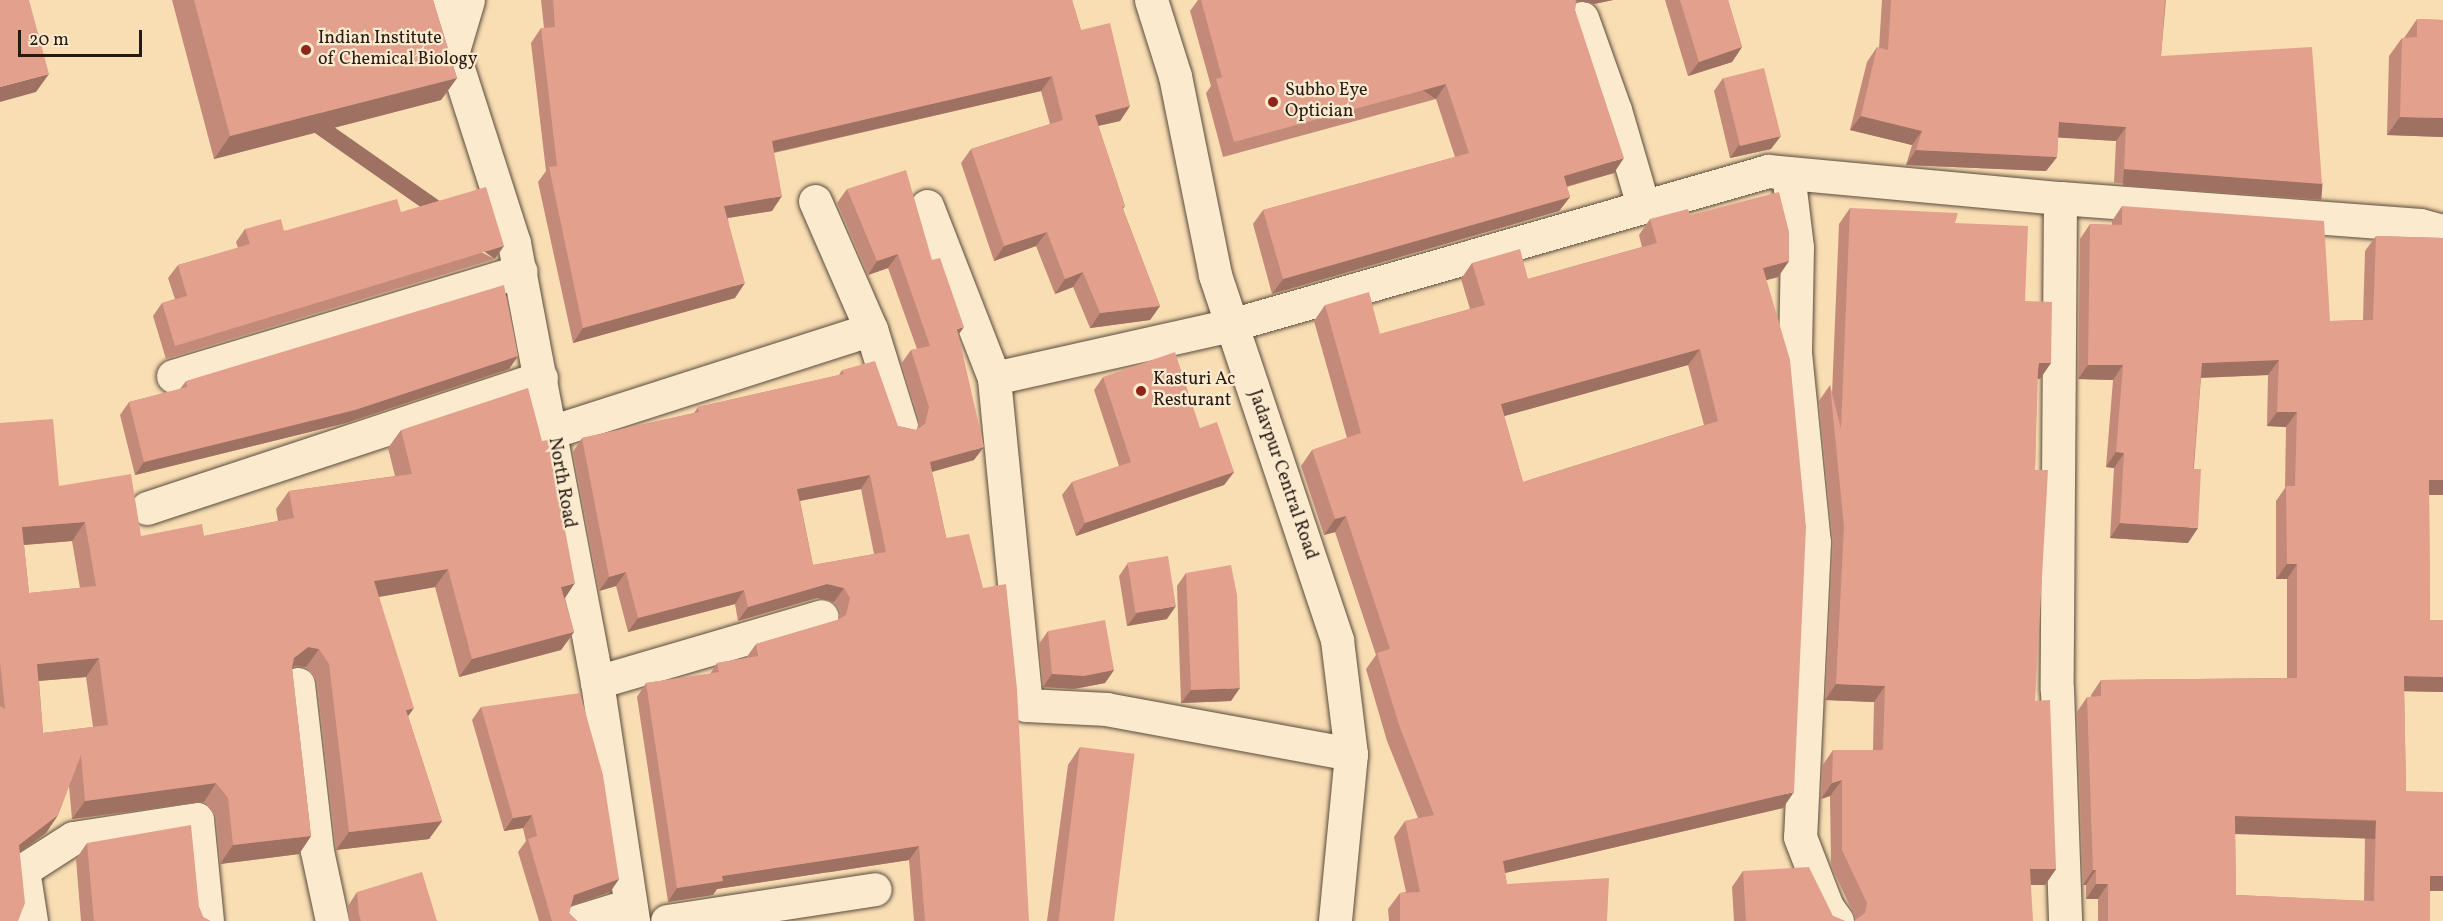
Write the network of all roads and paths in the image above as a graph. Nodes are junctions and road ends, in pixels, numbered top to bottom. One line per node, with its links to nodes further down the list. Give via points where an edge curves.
1 (436, 0): 5 (street, North Road)
2 (468, 0): 5 (street)
3 (1151, 0): 13 (street, Jadavpur Central Road, via 1175,76 1215,275)
4 (1582, 18): 10 (street)
5 (453, 54): 12 (street, North Road)
6 (1788, 172): 7 (street); 10 (street, via 1768,171); 33 (street, via 1797,247 1795,353 1814,542 1800,837 1827,907)
7 (2060, 198): 11 (street, via 2420,225); 34 (street, via 2057,689)
8 (815, 201): 14 (street)
9 (927, 206): 17 (street)
10 (1643, 206): 13 (street)
11 (2443, 231)
12 (520, 271): 15 (street); 16 (street, North Road)
13 (1231, 325): 17 (street); 24 (street, Jadavpur Central Road, via 1337,640)
14 (872, 329): 18 (street); 19 (street)
15 (173, 376)
16 (541, 378): 19 (street, North Road); 20 (street)
17 (994, 378): 24 (street, via 1026,705 1107,709)
18 (901, 426)
19 (551, 432): 22 (street, North Road)
20 (147, 508)
21 (822, 616): 22 (street)
22 (597, 682): 26 (street, North Road)
23 (298, 684): 29 (street, via 317,851)
24 (1351, 754): 32 (street, Jadavpur Central Road)
25 (875, 889): 31 (street)
26 (631, 913): 30 (street)
27 (31, 921): 28 (street, via 23,870 73,838 197,819)
28 (207, 921)
29 (332, 921)
30 (578, 921)
31 (667, 921)
32 (1335, 921)
33 (1837, 921)
34 (2065, 921)

